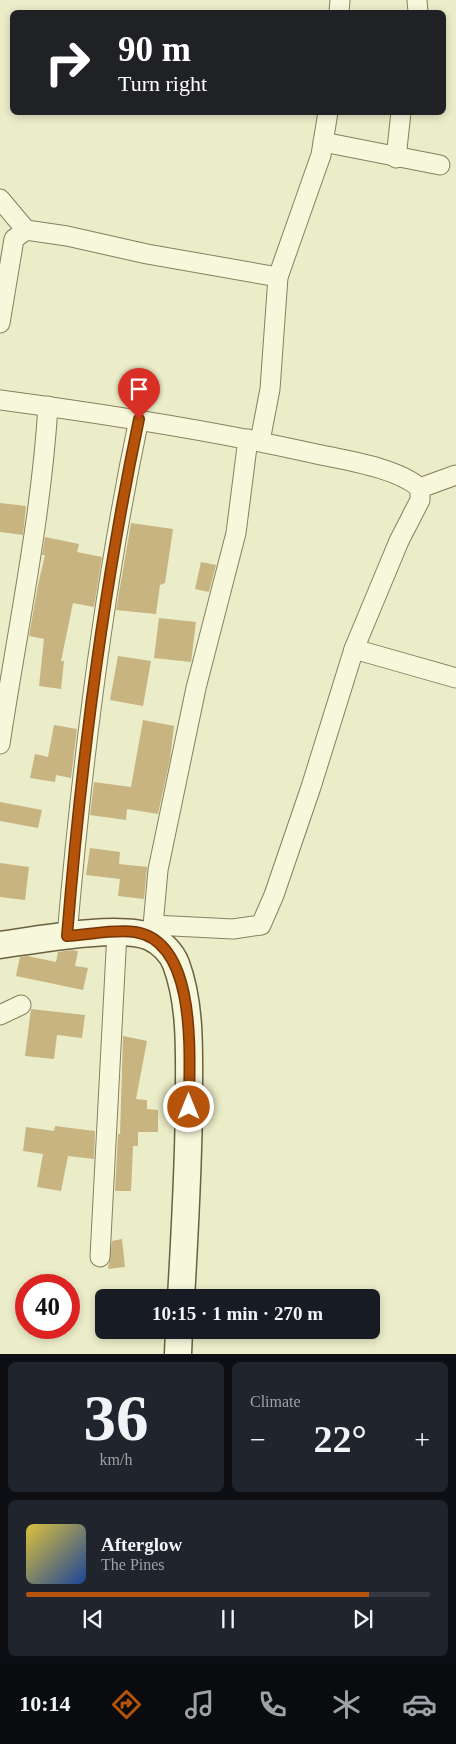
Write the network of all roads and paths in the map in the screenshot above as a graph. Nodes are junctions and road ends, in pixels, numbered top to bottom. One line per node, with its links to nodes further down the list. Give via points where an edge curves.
1 (328, 115): 3 (street)
2 (400, 115): 4 (street)
3 (323, 142): 4 (street); 8 (street)
4 (396, 158): 5 (street)
5 (440, 165)
6 (0, 199): 7 (street)
7 (26, 230): 8 (street); 9 (street, via 14,239)
8 (278, 277): 13 (street, via 270,389)
9 (0, 324)
10 (0, 400): 11 (street)
11 (48, 406): 12 (street); 18 (street, via 45,463)
12 (139, 419): 13 (street); 21 (street, via 101,619 78,807)
13 (254, 440): 15 (street, via 383,470); 19 (street, via 236,533 194,697 158,870)
14 (456, 475): 15 (street)
15 (420, 488): 16 (street, via 420,500)
16 (354, 649): 17 (street); 19 (street, via 311,787 261,926)
17 (456, 678)
18 (0, 744)
19 (152, 931): 20 (street); 26 (street, via 175,963 184,993 186,1017 188,1177)
20 (117, 932): 21 (street); 25 (street)
21 (67, 936): 22 (street)
22 (0, 945)
23 (21, 1005): 24 (street)
24 (0, 1015)
25 (100, 1258)
26 (182, 1289)
27 (179, 1339): 28 (street)
28 (178, 1354)

